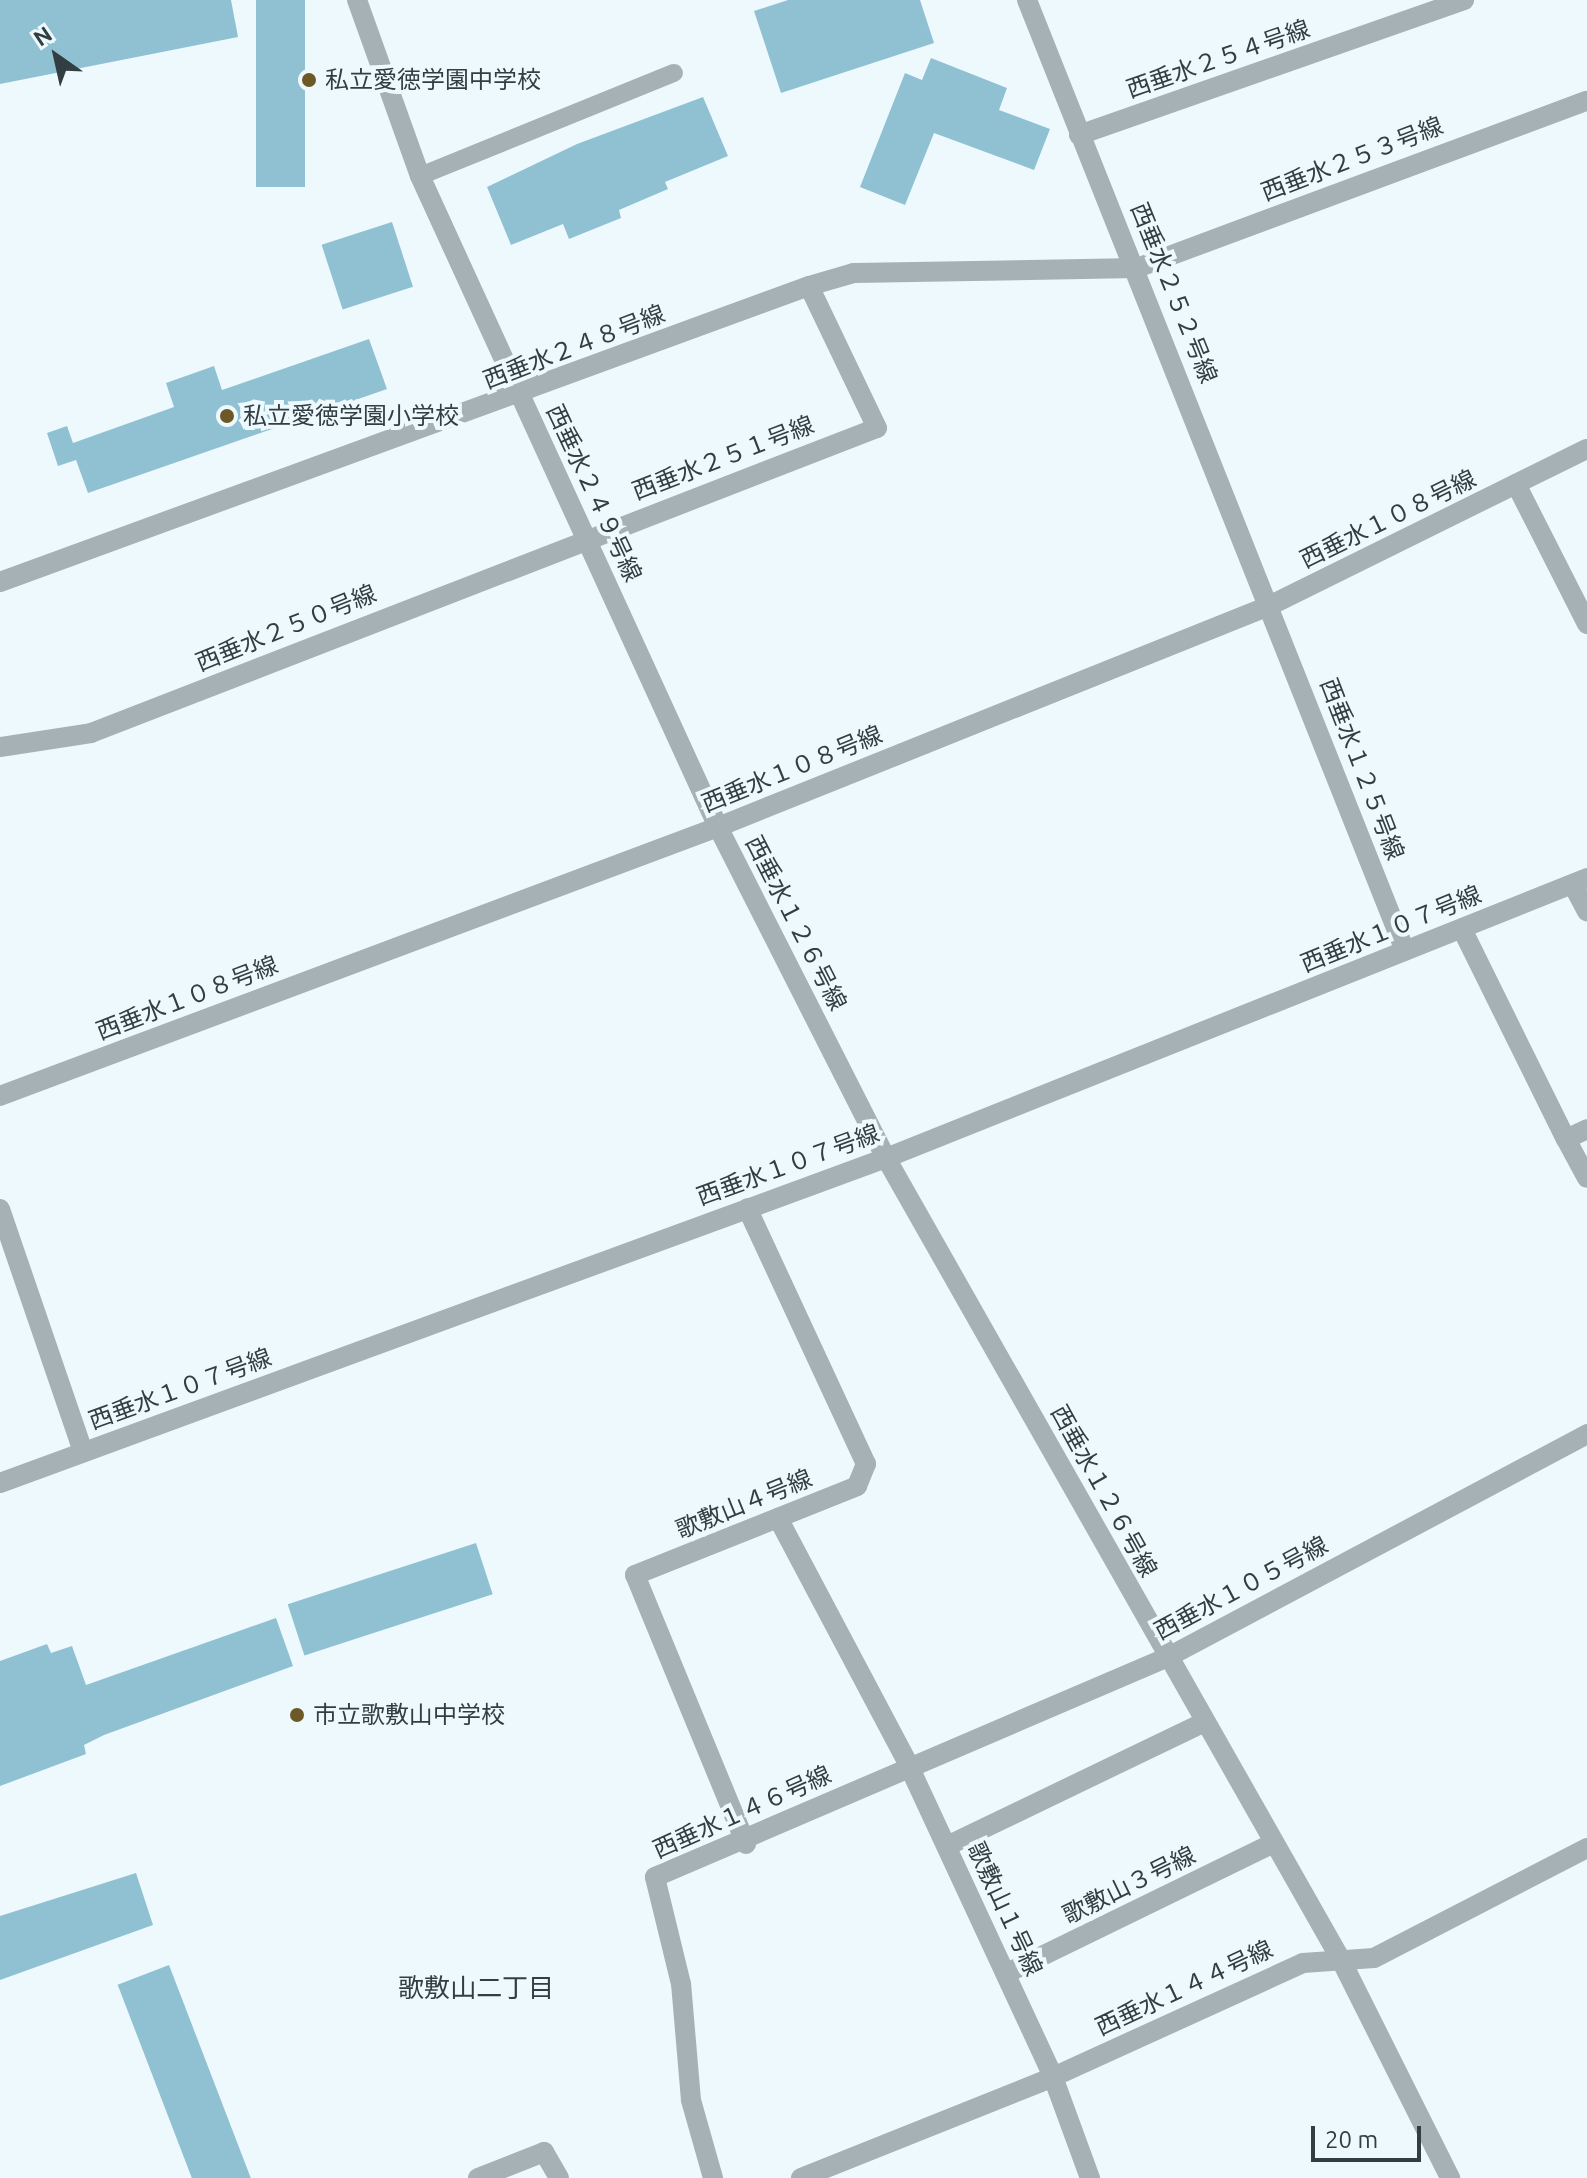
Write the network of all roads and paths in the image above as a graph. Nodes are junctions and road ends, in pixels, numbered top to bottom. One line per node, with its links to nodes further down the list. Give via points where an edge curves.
1 (357, 0): 7 (street, 西垂水２４９号線)
2 (1027, 0): 6 (street, 西垂水２５２号線)
3 (1464, 0): 6 (street, 西垂水２５４号線)
4 (674, 73): 7 (lane)
5 (1587, 101): 8 (street, 西垂水２５３号線)
6 (1079, 135): 8 (street, 西垂水２５２号線)
7 (420, 176): 10 (street, 西垂水２４９号線)
8 (1137, 268): 9 (street, 西垂水２４８号線, via 854,273); 15 (street, 西垂水２５２号線)
9 (809, 286): 10 (street, 西垂水２４８号線); 13 (street, 西垂水２５１号線, via 877,428)
10 (520, 396): 13 (street, 西垂水２４９号線); 14 (street, 西垂水２４８号線)
11 (1587, 449): 12 (street, 西垂水１０８号線)
12 (1516, 484): 15 (street, 西垂水１０８号線); 16 (street)
13 (586, 537): 17 (street, 西垂水２５０号線, via 91,733); 18 (street, 西垂水２４９号線)
14 (0, 582)
15 (1271, 605): 18 (street, 西垂水１０８号線); 22 (street, 西垂水１２５号線)
16 (1587, 624)
17 (0, 747)
18 (718, 827): 23 (street, 西垂水１０８号線); 26 (street, 西垂水１２６号線)
19 (1582, 885): 20 (street); 21 (street, 西垂水１０７号線)
20 (1587, 911)
21 (1462, 929): 22 (street, 西垂水１０７号線); 25 (street)
22 (1405, 951): 26 (street, 西垂水１０７号線)
23 (0, 1096)
24 (1587, 1129): 25 (street)
25 (1566, 1139): 27 (street)
26 (886, 1158): 28 (street, 西垂水１０７号線); 34 (street, 西垂水１２６号線)
27 (1587, 1178)
28 (747, 1208): 31 (street, 西垂水１０７号線); 33 (street, 歌敷山４号線, via 866,1464 857,1486)
29 (0, 1209): 31 (street)
30 (1587, 1434): 34 (street, 西垂水１０５号線)
31 (83, 1452): 32 (street, 西垂水１０７号線)
32 (0, 1483)
33 (778, 1518): 36 (street, 歌敷山１号線); 38 (street, 歌敷山４号線, via 635,1575)
34 (1168, 1657): 35 (street, 西垂水１２６号線); 36 (street, 西垂水１０５号線)
35 (1205, 1722): 37 (street, 西垂水１２６号線); 39 (street)
36 (908, 1764): 38 (street, 西垂水１４６号線); 39 (street, 歌敷山１号線)
37 (1274, 1843): 41 (street, 西垂水１２６号線); 42 (street, 歌敷山３号線)
38 (746, 1844): 46 (street, 西垂水１４６号線, via 655,1877 681,1984 691,2100)
39 (947, 1846): 42 (street, 歌敷山１号線)
40 (1587, 1848): 41 (street, 西垂水１４４号線, via 1374,1958)
41 (1341, 1960): 43 (street, 西垂水１４４号線, via 1303,1963); 49 (street, 西垂水１２６号線)
42 (1007, 1973): 43 (street, 歌敷山１号線)
43 (1053, 2077): 47 (street, 西垂水１４４号線); 48 (street, 歌敷山１号線)
44 (478, 2178): 45 (street, via 544,2152)
45 (559, 2178)
46 (713, 2178)
47 (801, 2178)
48 (1090, 2178)
49 (1450, 2178)

